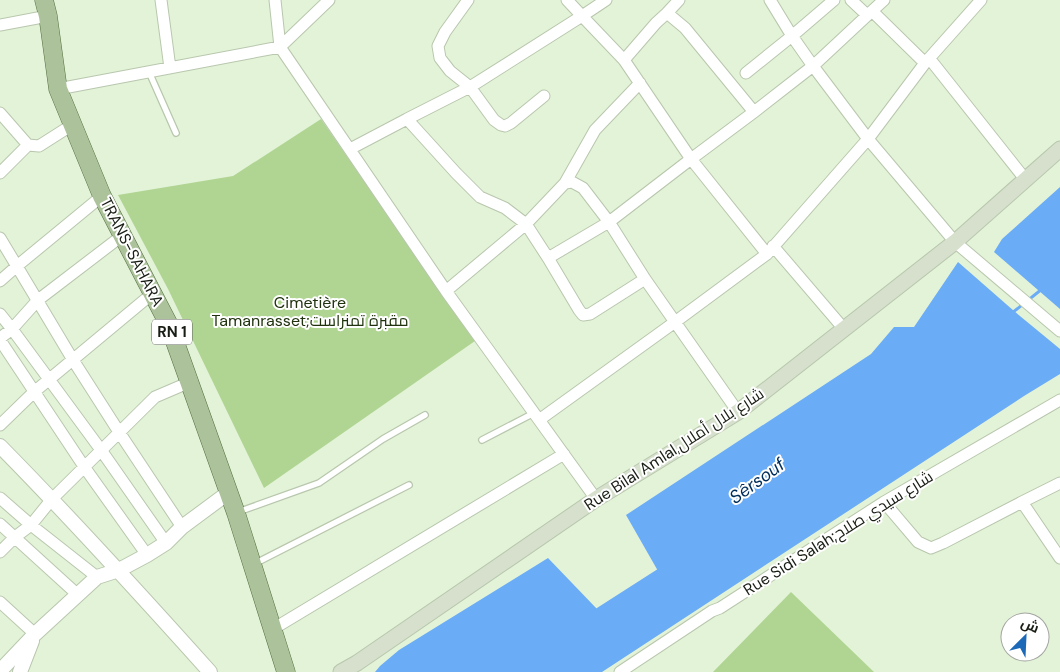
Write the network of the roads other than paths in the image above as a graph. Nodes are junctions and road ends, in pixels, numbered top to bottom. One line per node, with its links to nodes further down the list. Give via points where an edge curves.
1 (161, 0): 23 (street)
2 (275, 0): 19 (street)
3 (329, 0): 19 (street)
4 (468, 0): 27 (street, via 438,46 440,58 450,71)
5 (567, 0): 16 (street)
6 (606, 0): 16 (street)
7 (679, 0): 14 (street)
8 (770, 0): 18 (street)
9 (834, 0): 18 (street)
10 (851, 0): 15 (street)
11 (884, 0): 15 (street)
12 (981, 0): 21 (street)
13 (46, 8): 17 (street); 28 (main road, TRANS-SAHARA / RN 1)
14 (668, 13): 20 (street); 30 (street, via 685,28)
15 (870, 13): 21 (street); 22 (street)
16 (582, 16): 20 (street); 27 (street)
17 (0, 25)
18 (792, 36): 22 (street); 25 (street)
19 (280, 47): 23 (street); 37 (street)
20 (624, 60): 26 (street)
21 (927, 61): 35 (street); 41 (street)
22 (814, 66): 30 (street); 35 (street)
23 (170, 68): 24 (street)
24 (149, 72): 28 (street); 34 (lane)
25 (746, 73)
26 (640, 83): 39 (street); 42 (street, via 595,130)
27 (470, 86): 29 (street, via 494,120 505,126); 32 (street)
28 (58, 89): 33 (main road, TRANS-SAHARA / RN 1)
29 (544, 96)
30 (754, 112): 39 (street)
31 (0, 113): 36 (street)
32 (407, 119): 37 (street); 45 (street, via 480,197 505,208)
33 (72, 126): 36 (street, via 39,146); 43 (main road, TRANS-SAHARA / RN 1)
34 (176, 133)
35 (868, 139): 48 (street); 49 (street)
36 (28, 146): 40 (street)
37 (350, 149): 54 (street)
38 (1060, 149): 41 (main road, Rue Bilal Amlal,شارع بلال أملال)
39 (691, 159): 44 (street); 49 (street)
40 (0, 173)
41 (1025, 179): 48 (main road, Rue Bilal Amlal,شارع بلال أملال)
42 (565, 183): 44 (street, via 572,182 583,188); 45 (street)
43 (102, 196): 46 (main road, TRANS-SAHARA / RN 1); 51 (street)
44 (609, 222): 50 (street); 52 (street)
45 (526, 224): 50 (street); 54 (street)
46 (122, 235): 55 (main road, TRANS-SAHARA / RN 1); 56 (street)
47 (0, 238): 51 (street)
48 (955, 242): 59 (main road, Rue Bilal Amlal,شارع بلال أملال); 61 (street)
49 (770, 250): 58 (street); 59 (street)
50 (548, 258): 52 (street, via 583,315 590,314)
51 (17, 266): 53 (street); 56 (street)
52 (645, 279): 58 (street)
53 (0, 281)
54 (446, 291): 70 (street)
55 (153, 293): 63 (street); 65 (main road, TRANS-SAHARA / RN 1, via 170,325)
56 (38, 300): 60 (street); 63 (street)
57 (0, 314): 60 (street)
58 (675, 322): 68 (street); 70 (street)
59 (844, 328): 68 (main road, Rue Bilal Amlal,شارع بلال أملال)
60 (12, 329): 62 (street); 64 (street)
61 (1060, 331)
62 (0, 339): 66 (street)
63 (73, 360): 64 (street); 72 (street)
64 (50, 379): 66 (street); 75 (street)
65 (190, 382): 72 (street, via 155,397); 80 (main road, TRANS-SAHARA / RN 1)
66 (34, 392): 71 (street); 77 (street)
67 (1060, 400): 84 (street, Rue Sidi Salah;شارع سيدي صلاح)
68 (738, 412): 83 (main road, Rue Bilal Amlal,شارع بلال أملال)
69 (425, 415): 86 (lane, via 318,483)
70 (537, 416): 73 (lane); 76 (street)
71 (0, 425)
72 (119, 432): 75 (street); 89 (street)
73 (482, 440)
74 (0, 446): 82 (street)
75 (101, 450): 77 (street); 91 (street)
76 (564, 454): 83 (street); 100 (street)
77 (85, 468): 82 (street); 93 (street)
78 (1060, 483): 85 (street)
79 (409, 485): 95 (lane)
80 (228, 493): 86 (main road, TRANS-SAHARA / RN 1); 89 (street)
81 (0, 498): 88 (street)
82 (52, 499): 88 (street); 96 (street)
83 (596, 499): 106 (main road, Rue Bilal Amlal,شارع بلال أملال)
84 (884, 502): 85 (street, via 918,542 931,548); 107 (street, Rue Sidi Salah;شارع سيدي صلاح)
85 (1022, 502): 94 (street)
86 (236, 513): 95 (main road, TRANS-SAHARA / RN 1)
87 (0, 524): 90 (street)
88 (31, 526): 90 (street); 97 (street)
89 (182, 527): 91 (street)
90 (15, 537): 92 (street); 98 (street)
91 (166, 543): 93 (street)
92 (0, 552)
93 (147, 555): 96 (street)
94 (1060, 558)
95 (253, 565): 100 (main road, TRANS-SAHARA / RN 1)
96 (119, 570): 97 (street); 104 (street)
97 (97, 577): 98 (street)
98 (78, 595): 101 (street)
99 (0, 602): 101 (street)
100 (273, 629): 105 (main road, TRANS-SAHARA / RN 1)
101 (35, 634): 102 (street); 103 (street)
102 (3, 663)
103 (20, 672)
104 (210, 672)
105 (286, 672)
106 (341, 672)
107 (620, 672)

